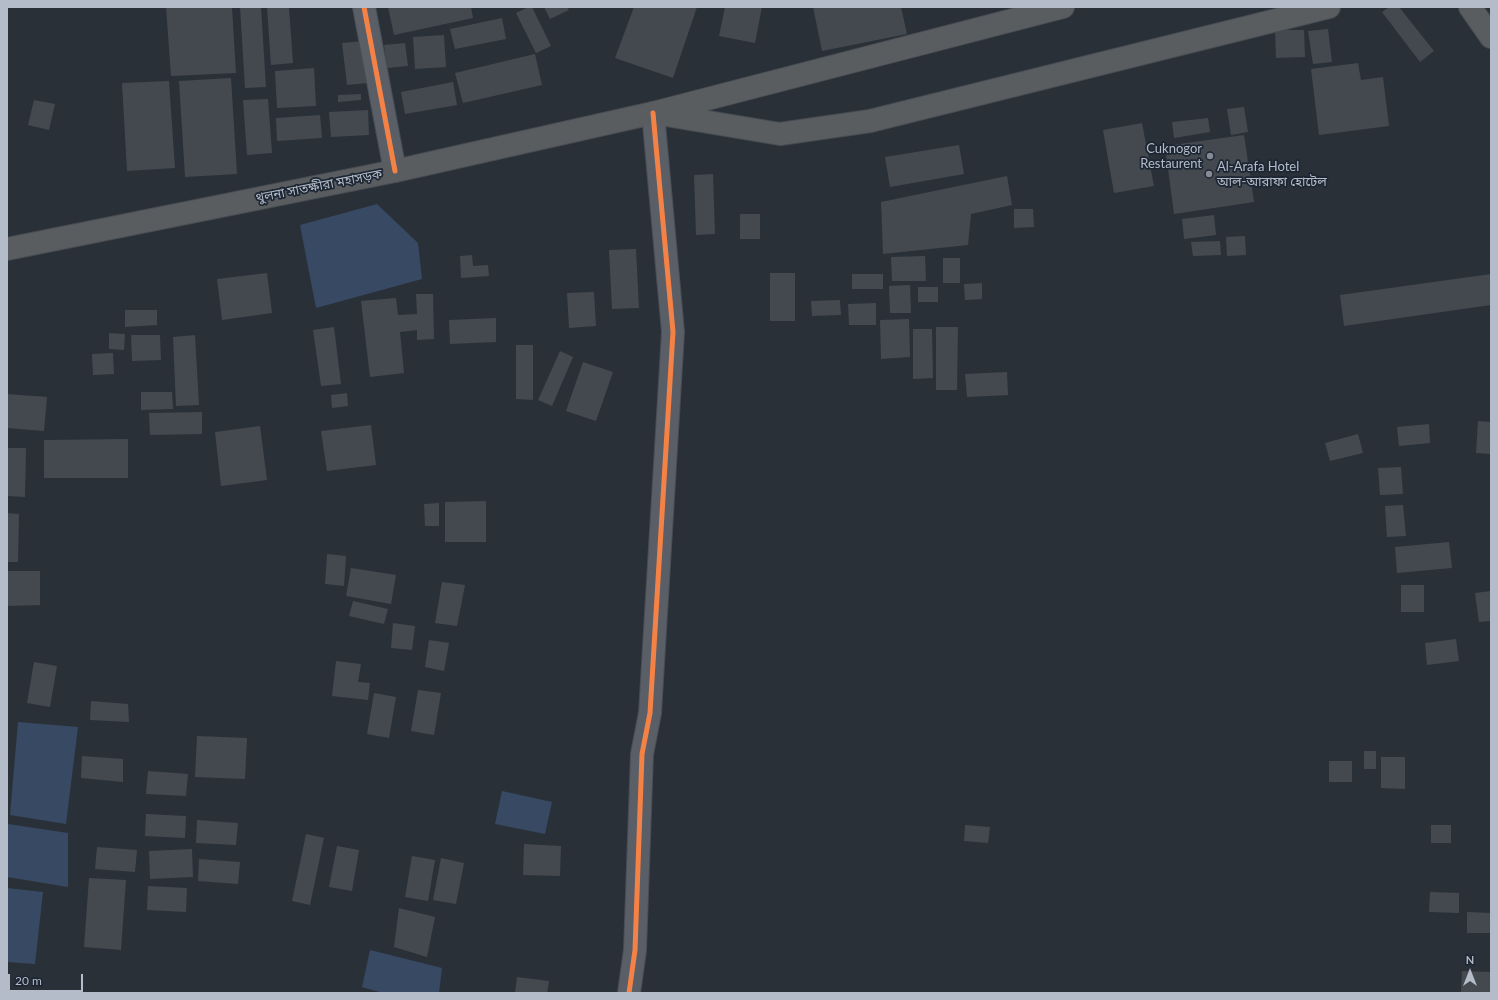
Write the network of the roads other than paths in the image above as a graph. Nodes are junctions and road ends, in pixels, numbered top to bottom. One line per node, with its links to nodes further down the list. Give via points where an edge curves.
1 (364, 7): 7 (street)
2 (1063, 7): 6 (highway, থুলনা সাতক্ষীরা মহাসড়ক)
3 (1329, 7): 6 (highway, via 870,121 780,134)
4 (1470, 7): 5 (highway)
5 (1491, 37)
6 (653, 112): 7 (highway, থুলনা সাতক্ষীরা মহাসড়ক); 9 (street, via 673,332 650,713 642,754 636,950)
7 (395, 171): 8 (highway, থুলনা সাতক্ষীরা মহাসড়ক)
8 (7, 249)
9 (629, 993)

